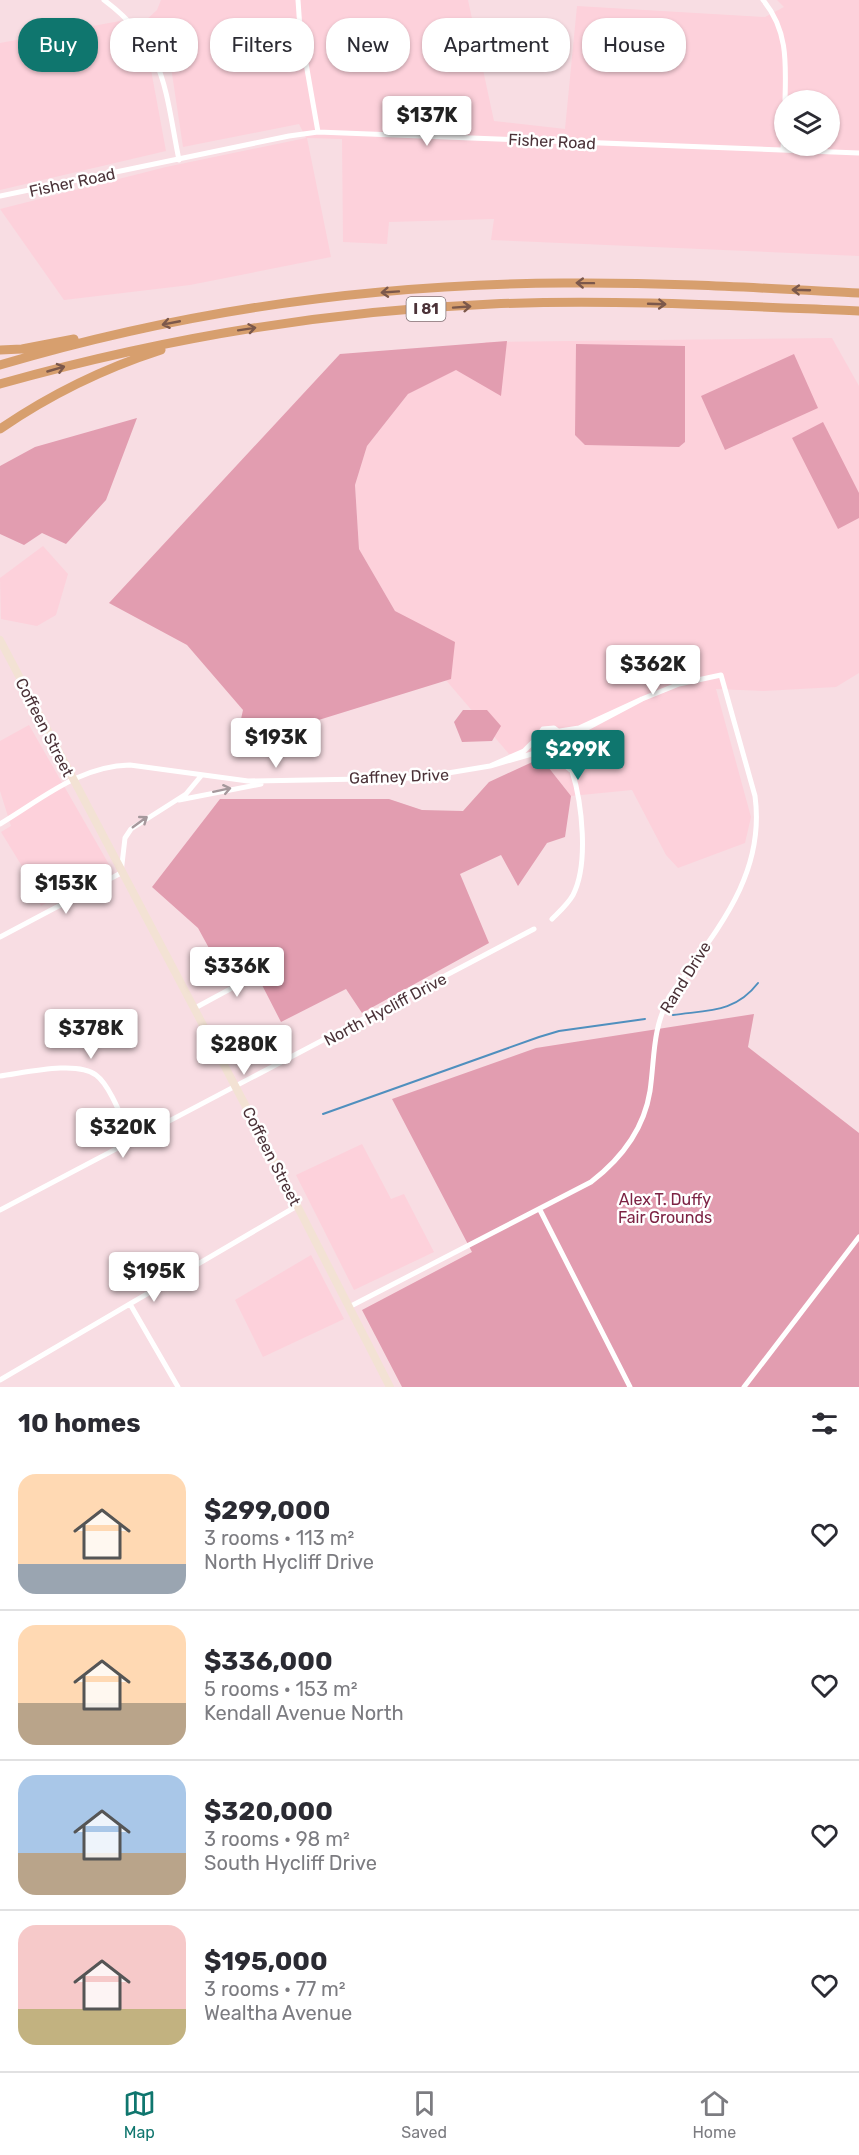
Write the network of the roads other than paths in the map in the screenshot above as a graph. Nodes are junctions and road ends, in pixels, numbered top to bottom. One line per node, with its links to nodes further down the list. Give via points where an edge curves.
1 (104, 0): 9 (street, via 127,17 153,53 162,73)
2 (298, 0): 5 (street)
3 (764, 0): 4 (street, via 779,22 785,43)
4 (785, 90)
5 (318, 132): 6 (street, Fisher Road); 9 (street, Fisher Road)
6 (774, 150)
7 (840, 152): 8 (street, Fisher Road)
8 (859, 153)
9 (179, 160): 10 (street, Fisher Road)
10 (0, 196)
11 (859, 293): 13 (highway, I 81, one-way to 13, via 598,283 470,286 311,300)
12 (859, 311): 14 (highway, I 81, one-way to 12, via 302,321 491,304 605,302)
13 (147, 328): 15 (highway); 16 (highway, I 81)
14 (198, 338): 17 (highway, I 81, one-way to 14); 18 (highway, via 79,381)
15 (0, 350)
16 (0, 365)
17 (0, 384)
18 (0, 429)
19 (0, 640): 29 (main road, Coffeen Street)
20 (642, 699): 21 (street, via 579,728); 23 (street); 44 (street, Rand Drive, via 679,684 722,675 755,796 756,842 751,865 731,906 660,1016 639,1126 626,1148 591,1182)
21 (560, 731): 22 (street, via 547,728); 23 (street)
22 (537, 738): 24 (street); 26 (street, Gaffney Drive, via 524,751)
23 (564, 745): 25 (street); 27 (street)
24 (542, 751): 25 (street); 26 (street, Gaffney Drive)
25 (550, 754): 27 (street)
26 (490, 766): 30 (street, Gaffney Drive, via 418,778)
27 (572, 771): 34 (street, via 578,792 581,872 573,895)
28 (201, 776): 29 (street, Gaffney Drive, via 113,765); 30 (street, Gaffney Drive); 31 (street, via 186,794)
29 (71, 779): 32 (street, Gaffney Drive); 33 (main road, Coffeen Street)
30 (274, 781): 31 (street, one-way to 30)
31 (172, 802): 33 (street, one-way to 31, via 124,838)
32 (0, 824)
33 (121, 873): 36 (street); 38 (main road, Coffeen Street)
34 (552, 919)
35 (534, 929): 40 (street, North Hycliff Drive)
36 (0, 937)
37 (269, 968): 38 (street)
38 (195, 1008): 40 (main road, Coffeen Street)
39 (0, 1076): 41 (street, via 73,1068 94,1074 111,1097)
40 (236, 1087): 41 (street, North Hycliff Drive); 42 (main road, Coffeen Street)
41 (132, 1141): 43 (street, North Hycliff Drive)
42 (297, 1206): 46 (street); 47 (main road, Coffeen Street)
43 (1, 1208)
44 (540, 1210): 47 (street, Rand Drive); 51 (street)
45 (859, 1237): 52 (street)
46 (130, 1304): 48 (street); 49 (street)
47 (349, 1307): 50 (main road, Coffeen Street)
48 (0, 1380)
49 (178, 1387)
50 (390, 1387)
51 (630, 1387)
52 (744, 1387)

